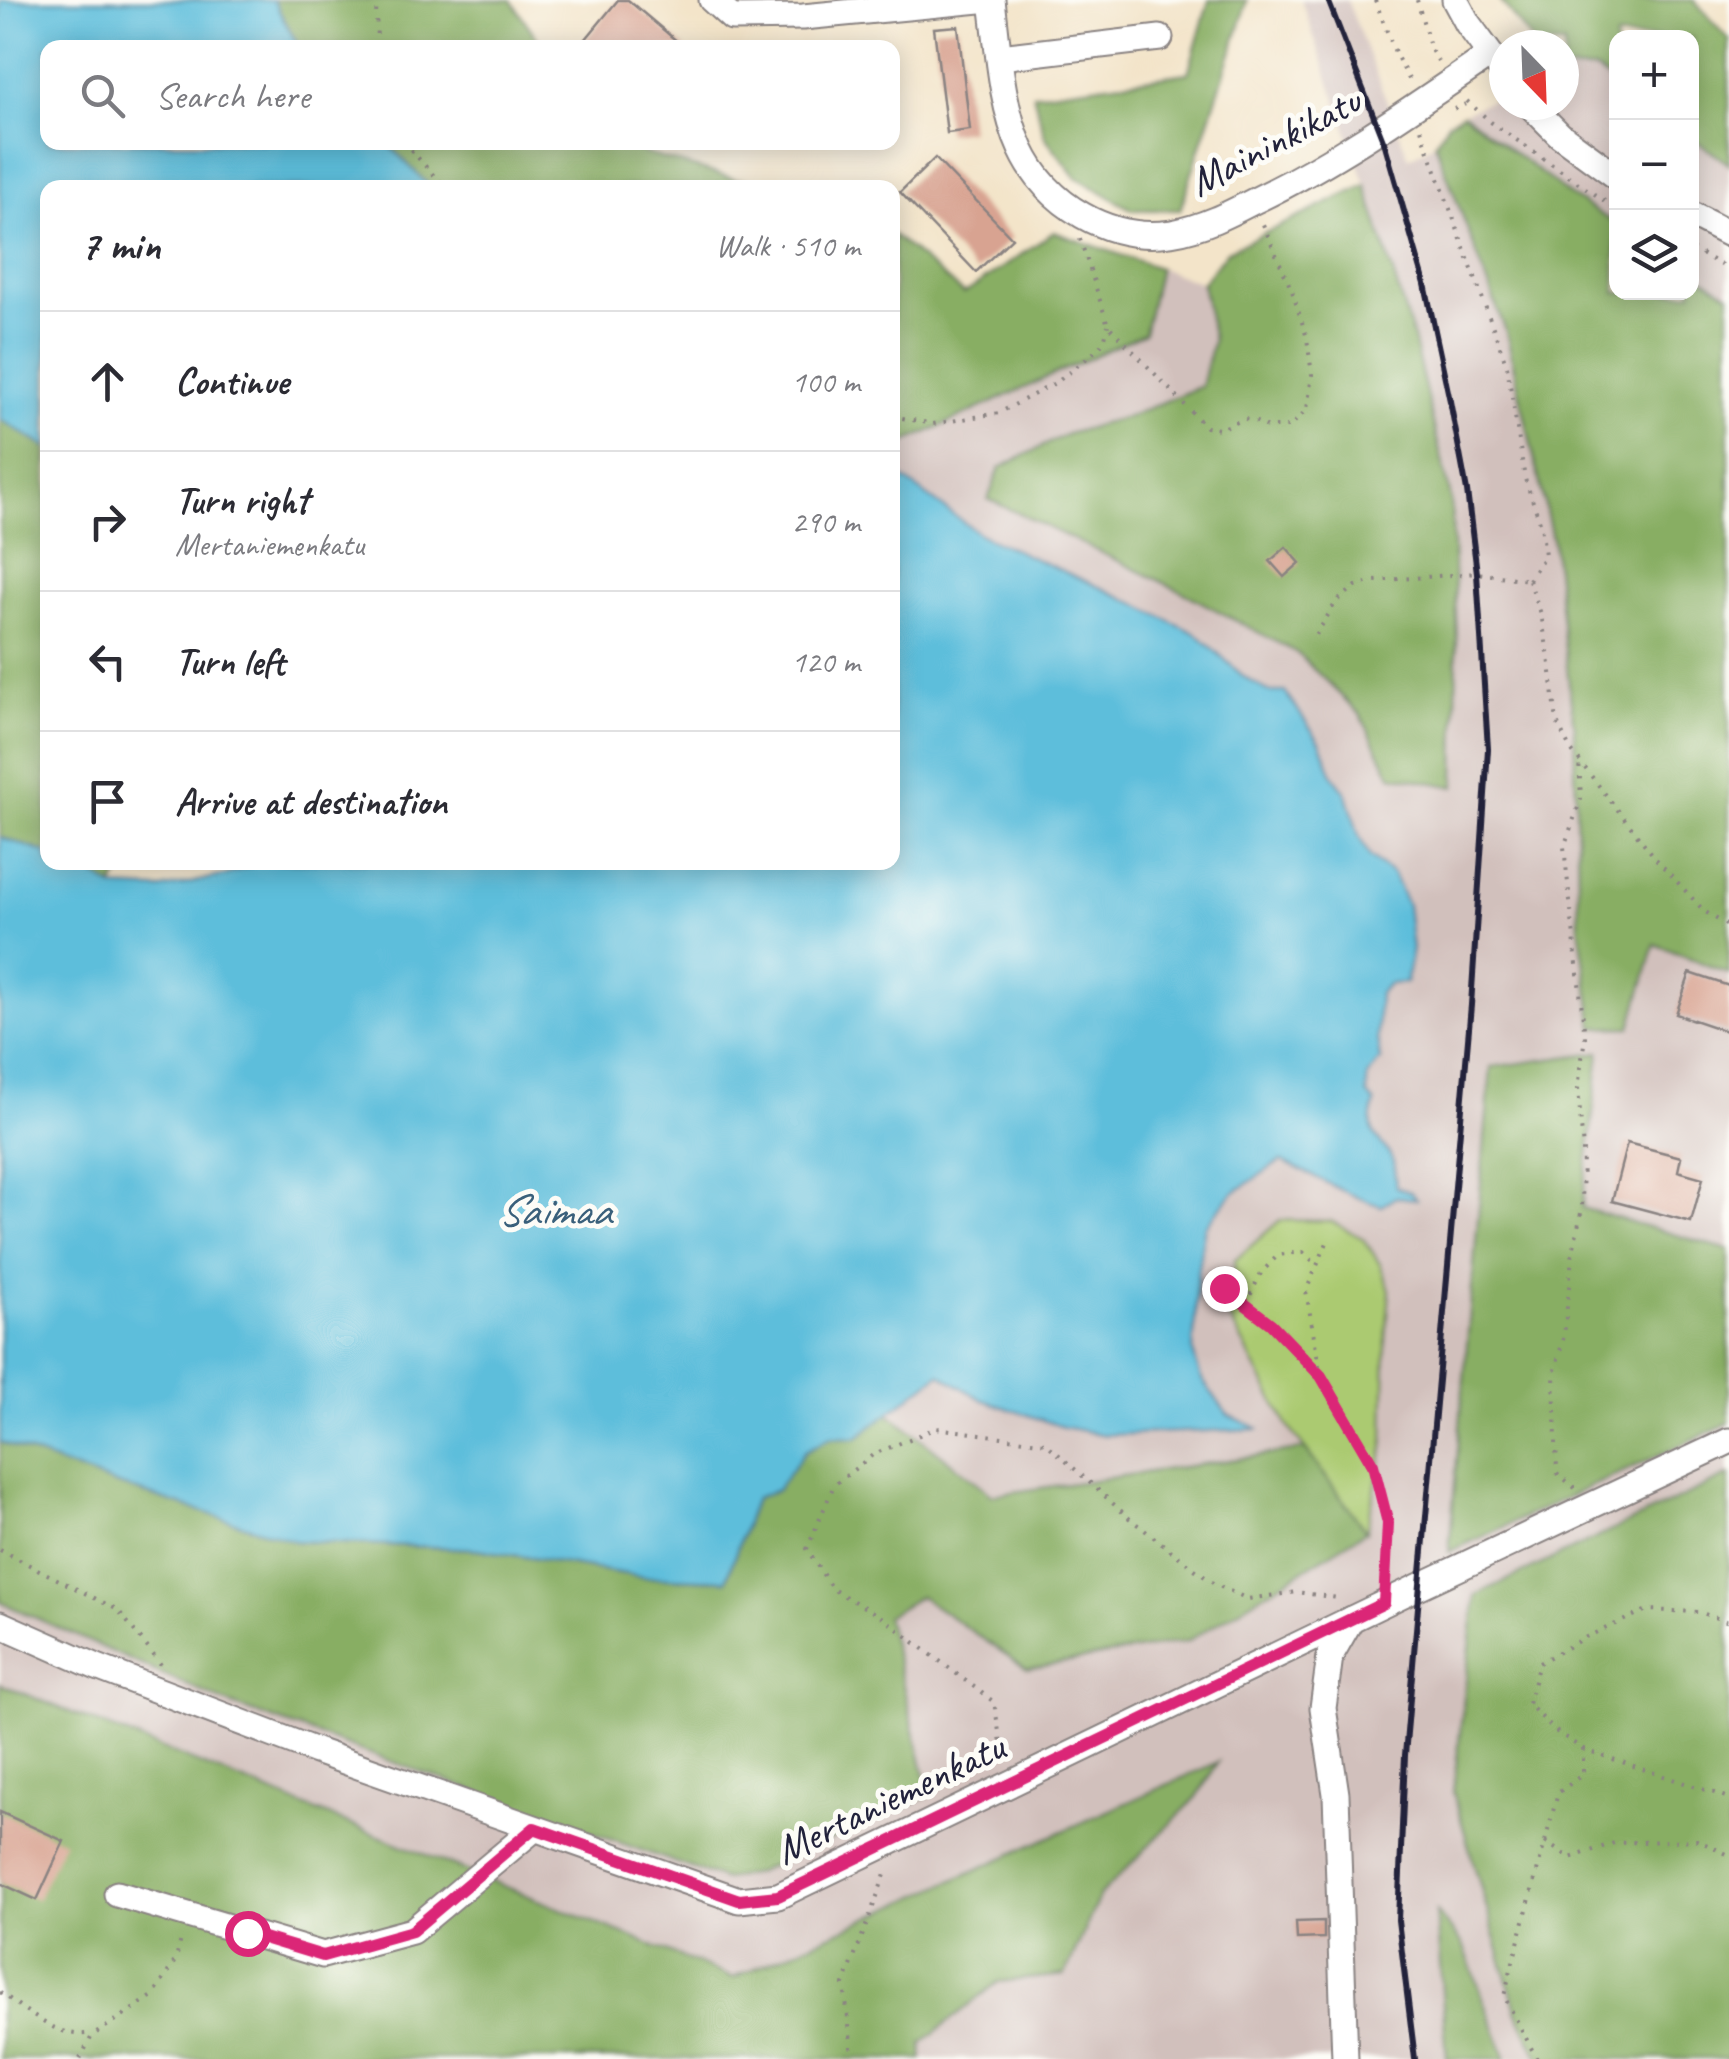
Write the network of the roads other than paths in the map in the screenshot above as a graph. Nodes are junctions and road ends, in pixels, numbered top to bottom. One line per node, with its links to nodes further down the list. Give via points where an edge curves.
1 (712, 0): 2 (street, via 732,18)
2 (980, 0)
3 (992, 0): 7 (street, Maininkikatu)
4 (1455, 0): 6 (street)
5 (1160, 38): 7 (street)
6 (1489, 53)
7 (1000, 57): 8 (street, Maininkikatu, via 1010,119 1022,152 1046,186 1088,220 1142,234 1216,220 1426,108 1452,81)
8 (1489, 67)
9 (1545, 120): 10 (street)
10 (1609, 171)
11 (1699, 219): 12 (street)
12 (1729, 234)
13 (1729, 1441): 14 (street, Mertaniemenkatu)
14 (1366, 1611): 16 (street, Mertaniemenkatu, via 778,1896 739,1900); 18 (street, via 1330,1656 1323,1708 1336,1794)
15 (0, 1624): 16 (street, Mertaniemenkatu, via 316,1752)
16 (534, 1828): 17 (street, via 412,1931 323,1956)
17 (117, 1894)
18 (1345, 2059)

